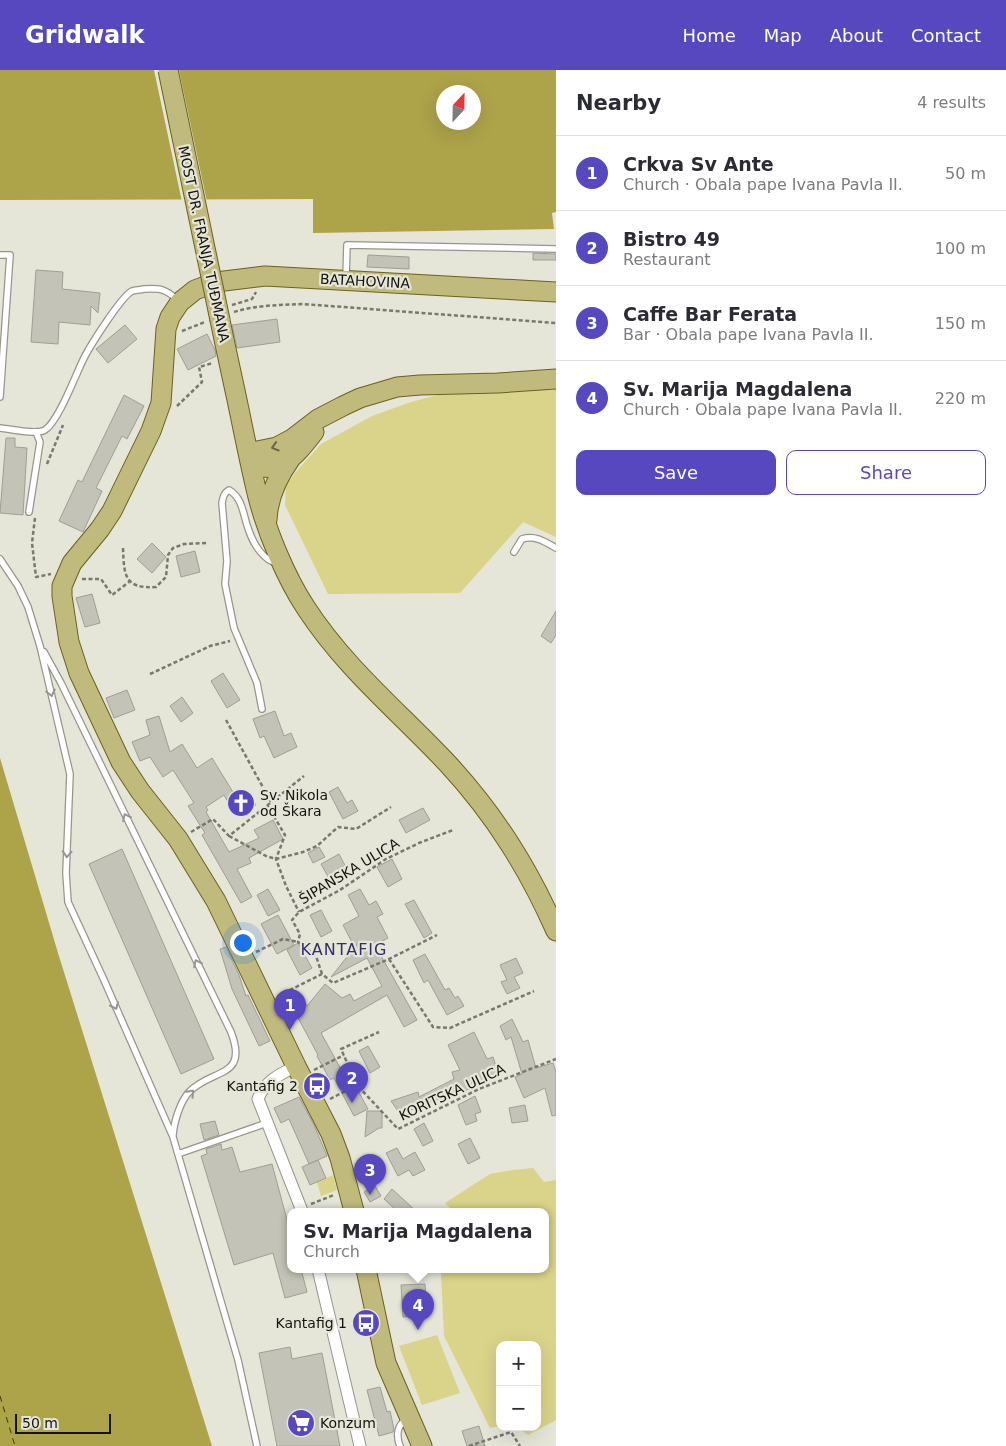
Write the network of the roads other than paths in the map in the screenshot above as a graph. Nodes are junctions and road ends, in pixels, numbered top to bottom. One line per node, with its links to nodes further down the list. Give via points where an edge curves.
1 (168, 70): 12 (main road, MOST DR. FRANJA TUĐMANA, bridge)
2 (556, 249): 4 (lane, via 347,245)
3 (0, 255): 8 (lane, via 10,256)
4 (346, 280): 5 (main road, BATAHOVINA); 6 (main road, BATAHOVINA, via 265,276 216,282 195,290)
5 (556, 292)
6 (180, 302): 11 (lane, via 158,288 133,290 98,333 53,421 45,430); 23 (main road, via 166,329 163,389 158,414 112,511 72,563 62,586 62,596 79,673 121,762 178,839 216,901)
7 (556, 379): 9 (main road, via 397,387 360,398)
8 (0, 397)
9 (328, 414): 12 (main road, one-way to 12, via 284,444); 13 (main road)
10 (0, 428): 11 (lane)
11 (36, 432): 14 (lane, via 40,442)
12 (249, 457): 13 (main road, via 257,466 265,468 279,465); 15 (main road, MOST DR. FRANJA TUĐMANA)
13 (292, 457): 15 (main road, via 275,486)
14 (32, 513)
15 (266, 523): 19 (main road, MOST DR. FRANJA TUĐMANA)
16 (556, 548): 17 (lane, via 529,536 522,538)
17 (514, 552)
18 (0, 559): 20 (lane, via 18,586)
19 (282, 563): 21 (lane, via 267,560 261,553 248,530 238,498 234,492 226,492 222,503 227,561 225,584 234,628 257,683); 22 (main road, MOST DR. FRANJA TUĐMANA, via 306,607 339,652 474,793 522,861)
20 (40, 646): 25 (lane, one-way to 25, via 70,774 68,902); 25 (lane, one-way to 20, via 184,1100 190,1092 228,1070 236,1055 236,1044)
21 (262, 709)
22 (556, 931)
23 (298, 1071): 24 (street, via 279,1075 261,1091 258,1099); 28 (main road, via 331,1134)
24 (267, 1123): 26 (lane); 27 (street)
25 (173, 1137): 26 (lane)
26 (178, 1154): 32 (lane, via 238,1360)
27 (302, 1208)
28 (353, 1208)
29 (319, 1273): 33 (street)
30 (367, 1273): 31 (main road, via 386,1363)
31 (409, 1418): 34 (lane, via 401,1423 398,1431); 35 (main road)
32 (257, 1446)
33 (360, 1446)
34 (400, 1446)
35 (422, 1446)

